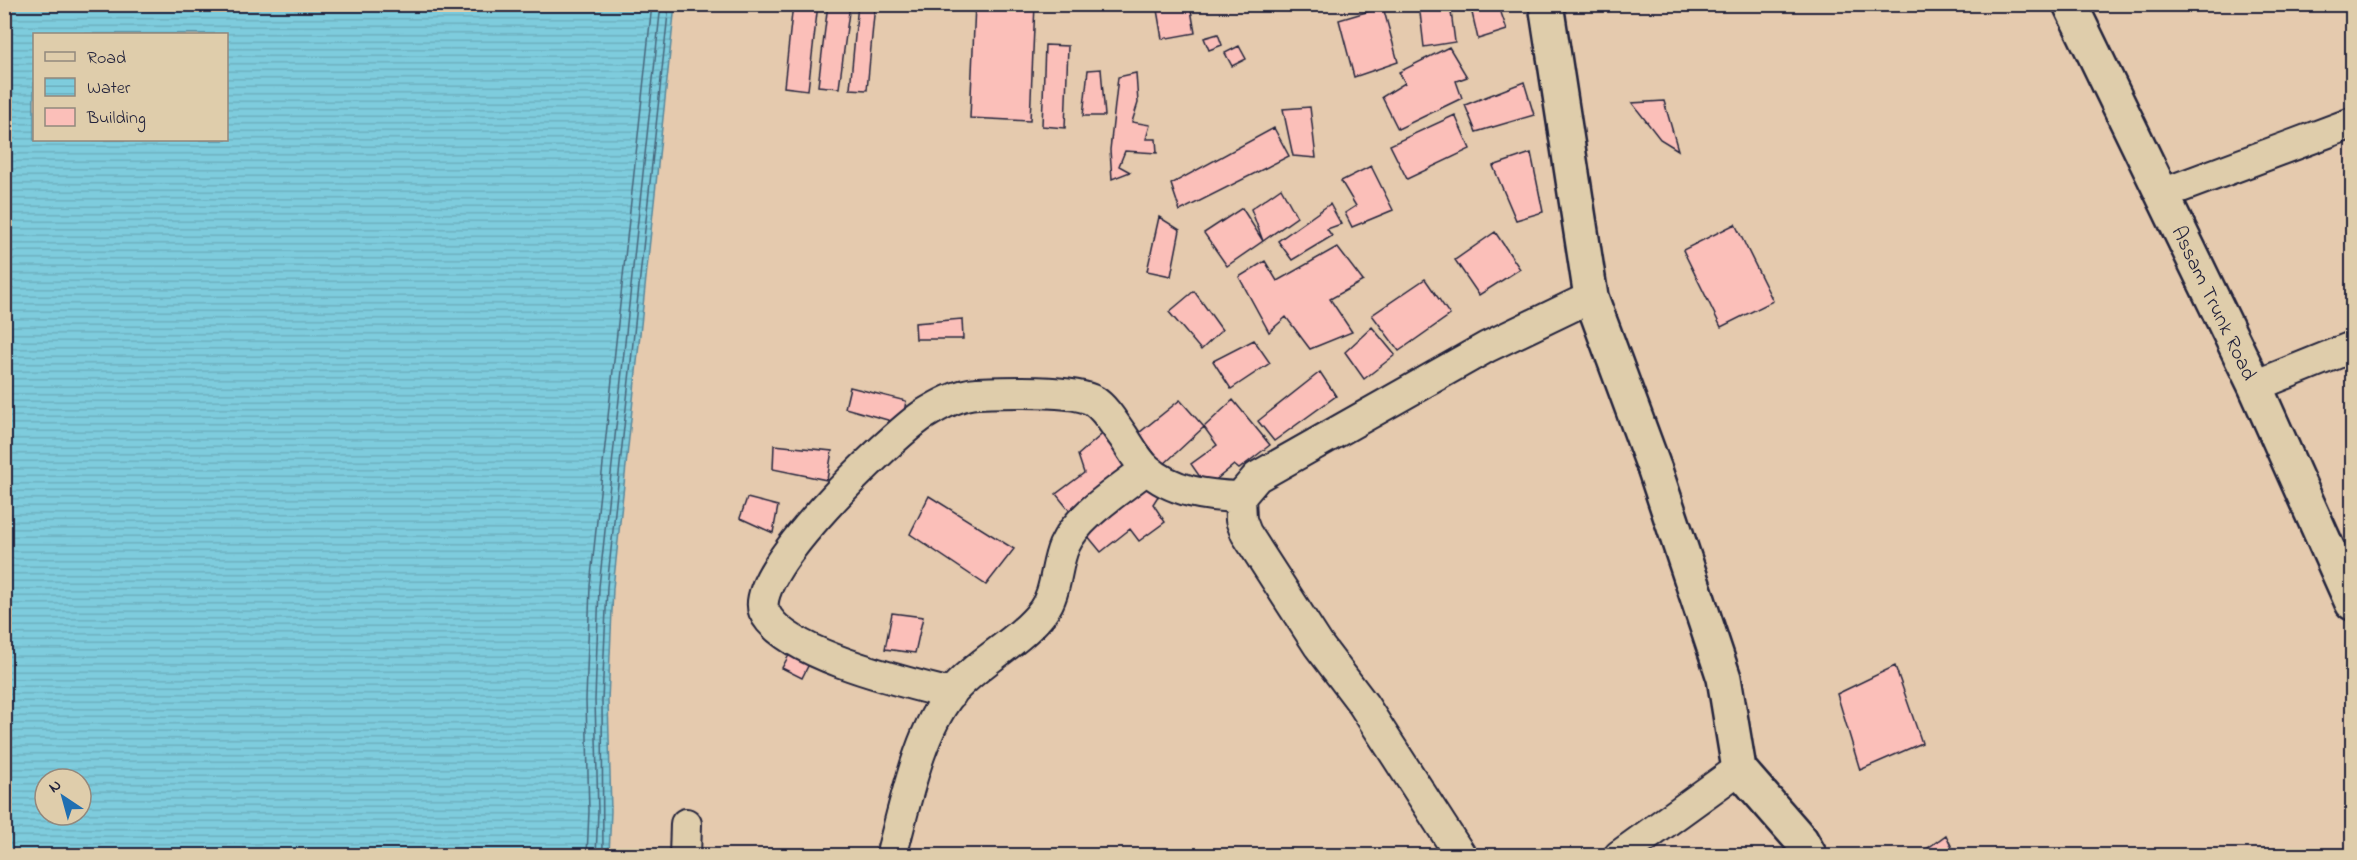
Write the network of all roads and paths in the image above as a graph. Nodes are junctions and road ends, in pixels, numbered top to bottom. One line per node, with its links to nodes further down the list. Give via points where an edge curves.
1 (1546, 4): 5 (street)
2 (2070, 4): 4 (street, Assam Trunk Road)
3 (2352, 123): 4 (street)
4 (2162, 194): 7 (street, Assam Trunk Road)
5 (1591, 297): 9 (street, via 1487,346 1257,477); 12 (street, via 1655,470 1724,678)
6 (2352, 347): 7 (street)
7 (2255, 386): 10 (street, Assam Trunk Road)
8 (1146, 469): 9 (street, via 1186,490); 11 (street, via 1072,529 1043,611); 11 (street, via 1103,408 1092,400 1036,393 964,394 923,415 888,443 813,522 780,561 764,591 762,609 770,621 790,637 825,655 887,678)
9 (1240, 497): 16 (street, via 1246,532)
10 (2352, 603)
11 (951, 694): 15 (street, via 920,757)
12 (1739, 769): 17 (street); 18 (street)
13 (686, 824): 14 (street)
14 (686, 855)
15 (891, 855)
16 (1461, 855)
17 (1619, 855)
18 (1810, 855)

